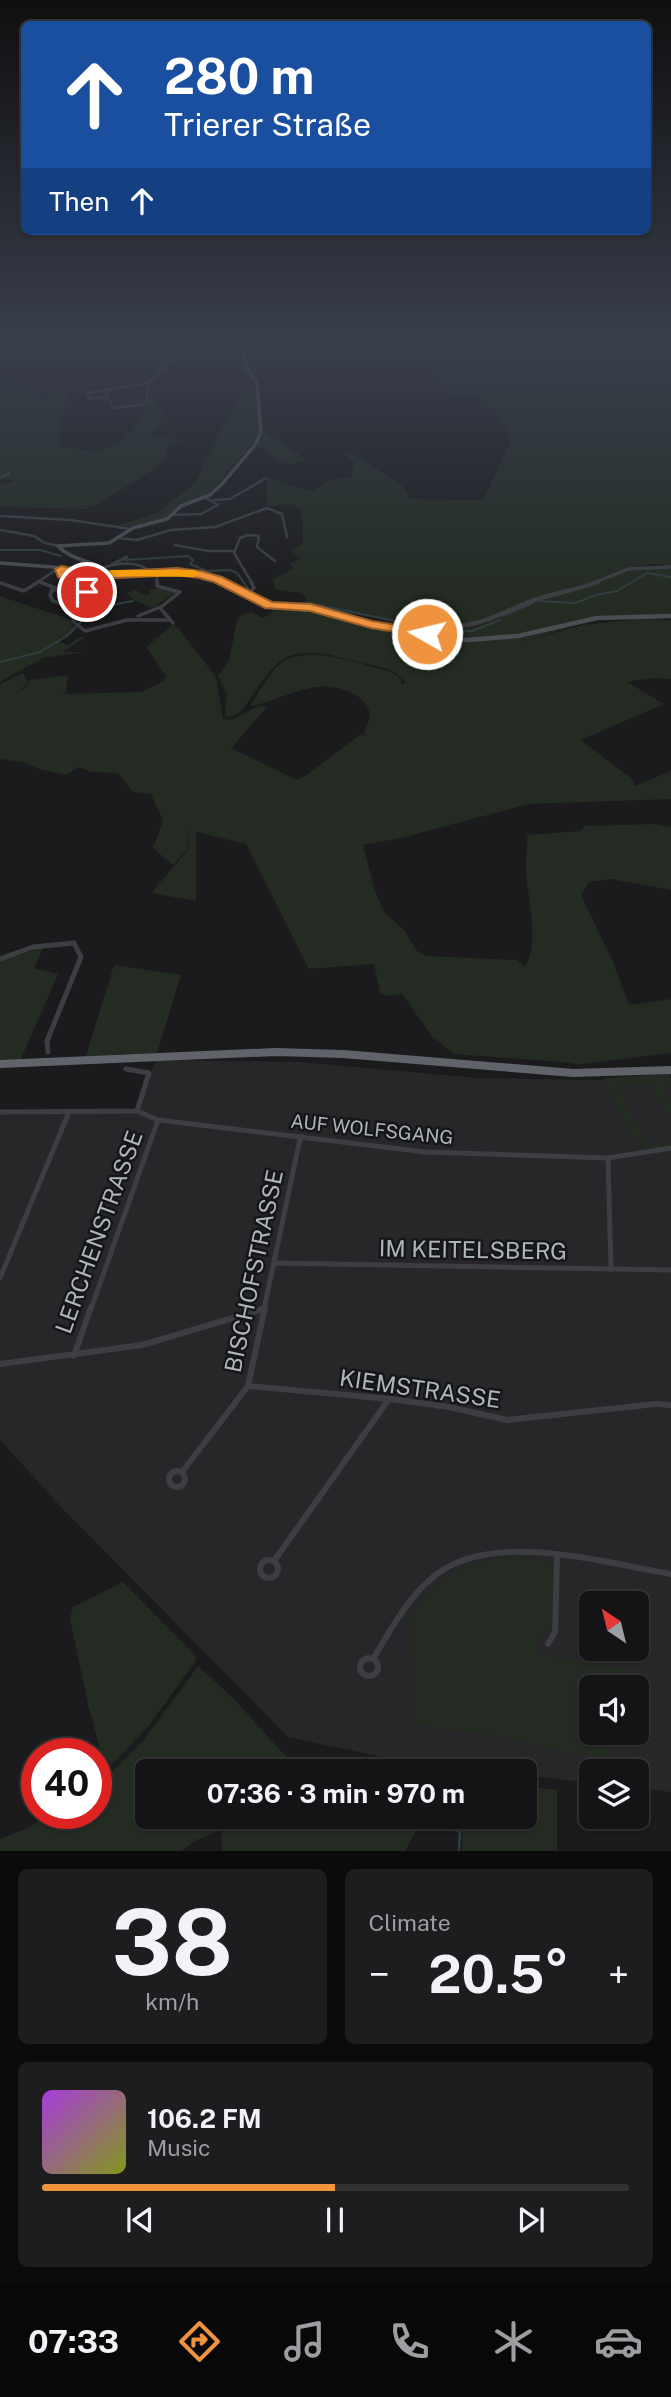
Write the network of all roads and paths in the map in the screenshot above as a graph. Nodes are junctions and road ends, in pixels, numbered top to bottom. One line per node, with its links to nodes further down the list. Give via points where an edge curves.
1 (260, 430): 5 (main road, via 260,438 222,484)
2 (9, 473): 3 (street)
3 (0, 478)
4 (266, 478): 6 (street, via 229,499)
5 (204, 497): 6 (street); 7 (main road, via 186,503)
6 (214, 500): 7 (street, via 218,505 208,512)
7 (172, 515): 9 (main road)
8 (0, 516): 9 (street)
9 (131, 529): 12 (main road)
10 (0, 530): 14 (street)
11 (287, 537): 12 (street, via 282,514 265,508 215,527 173,529 135,540)
12 (117, 538): 14 (main road, via 101,545)
13 (176, 545): 15 (street)
14 (59, 546): 20 (main road, via 69,557)
15 (233, 551): 17 (street, via 242,537 256,535 260,538 257,547); 27 (street, via 252,579 251,591)
16 (127, 557): 19 (street)
17 (275, 561)
18 (0, 563): 22 (main road)
19 (112, 565): 20 (street); 23 (street, via 123,563)
20 (105, 567): 24 (main road)
21 (671, 567): 32 (street, via 628,569 480,624 431,628)
22 (60, 568): 24 (main road); 25 (street); 29 (street, via 87,590)
23 (152, 571): 24 (main road); 27 (main road, via 209,576); 28 (street, via 158,587 180,592)
24 (112, 574)
25 (39, 582): 26 (street, via 24,591); 29 (street, via 52,589 54,601)
26 (0, 583)
27 (245, 595): 32 (main road, via 270,606 299,606)
28 (160, 607): 30 (street); 30 (street, via 172,622)
29 (75, 608): 30 (street, via 73,621 85,631)
30 (143, 615)
31 (671, 617): 32 (main road, via 597,618 519,636 478,640)
32 (427, 635)
33 (0, 959): 34 (street, via 42,945 74,943 82,959 47,1041)
34 (48, 1052)
35 (0, 1065): 36 (highway, via 276,1052 537,1072)
36 (670, 1068)
37 (126, 1069): 38 (street, via 149,1073)
38 (137, 1111): 40 (street); 41 (street, AUF WOLFSGANG)
39 (0, 1112): 40 (street)
40 (69, 1112): 48 (street)
41 (158, 1120): 42 (street, AUF WOLFSGANG); 50 (street, LERCHENSTRASSE)
42 (300, 1139): 44 (street, AUF WOLFSGANG, via 426,1152); 45 (street, BISCHOFSTRASSE)
43 (671, 1148): 44 (street, AUF WOLFSGANG)
44 (608, 1158): 46 (street)
45 (274, 1264): 46 (street, IM KEITELSBERG); 49 (street, BISCHOFSTRASSE)
46 (611, 1270): 47 (street, IM KEITELSBERG)
47 (671, 1270)
48 (0, 1278)
49 (263, 1309): 50 (street, via 142,1345); 52 (street, BISCHOFSTRASSE)
50 (74, 1356): 51 (street)
51 (0, 1364)
52 (248, 1386): 53 (street, KIEMSTRASSE); 55 (street, BISCHOFSTRASSE)
53 (390, 1399): 54 (street, KIEMSTRASSE, via 507,1420); 57 (street)
54 (671, 1405)
55 (182, 1472)
56 (557, 1555): 58 (street); 59 (street, via 555,1632); 60 (street, via 497,1550 452,1564 422,1589)
57 (274, 1562)
58 (671, 1574)
59 (548, 1644)
60 (373, 1659)

